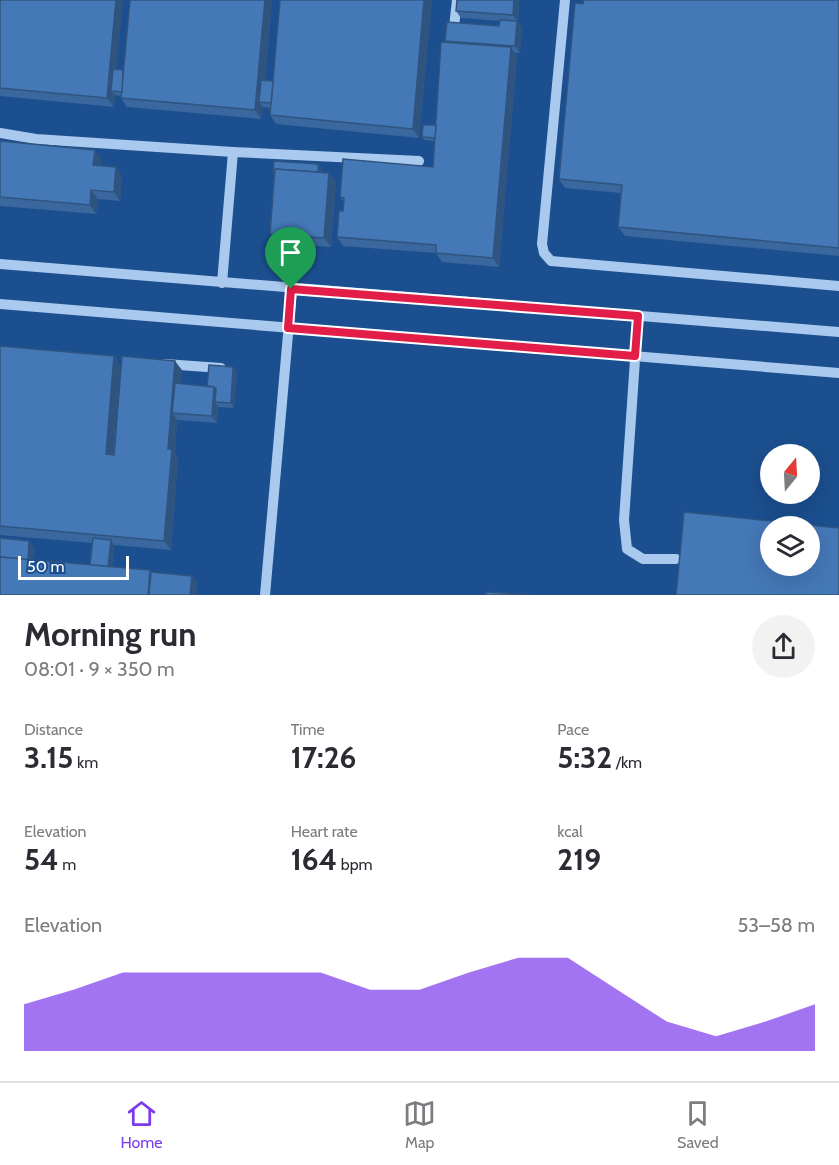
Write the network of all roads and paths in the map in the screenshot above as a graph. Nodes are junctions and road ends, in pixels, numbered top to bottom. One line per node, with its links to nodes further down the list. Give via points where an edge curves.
1 (457, 0): 3 (street)
2 (565, 0): 9 (street, via 542,244 551,261)
3 (452, 47)
4 (0, 133): 5 (street, via 36,140)
5 (233, 152): 6 (street); 8 (street)
6 (419, 160)
7 (0, 264): 8 (street)
8 (222, 283): 10 (street)
9 (839, 286)
10 (291, 289): 12 (street); 13 (street)
11 (0, 304): 13 (street)
12 (638, 316): 14 (street); 15 (street)
13 (288, 328): 15 (street); 20 (street)
14 (839, 332)
15 (635, 356): 18 (street); 19 (street, via 624,520 627,549 643,559)
16 (151, 363): 17 (street)
17 (232, 369)
18 (839, 373)
19 (676, 559)
20 (265, 595)

